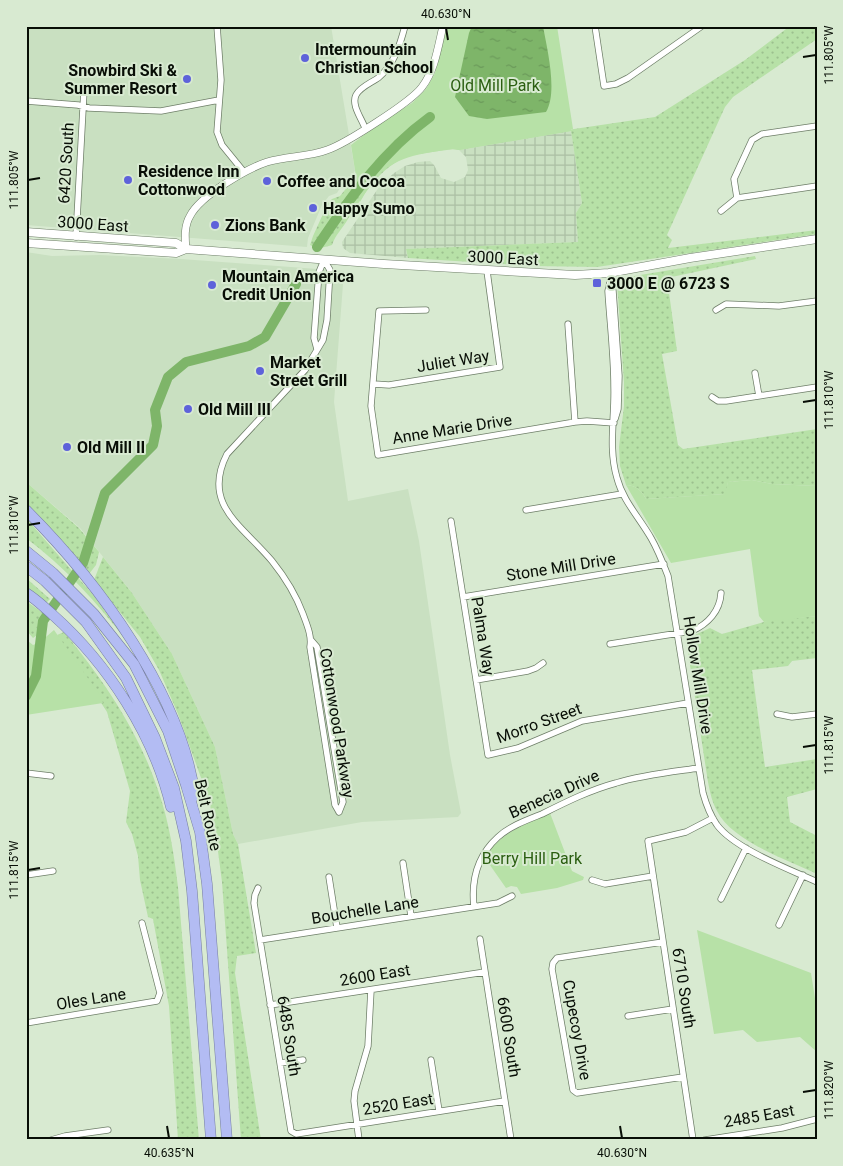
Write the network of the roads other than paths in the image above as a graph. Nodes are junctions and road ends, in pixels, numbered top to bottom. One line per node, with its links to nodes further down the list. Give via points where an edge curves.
1 (217, 26): 7 (street)
2 (404, 26): 11 (street, via 400,46 387,68 356,95 356,106)
3 (443, 26): 11 (street, via 430,75 422,87 413,97)
4 (594, 26): 5 (street, via 604,86 628,78)
5 (702, 26)
6 (84, 90): 9 (street, 6420 South)
7 (220, 100): 9 (street, via 161,111); 12 (street, via 218,139)
8 (26, 101): 9 (street)
9 (84, 106): 17 (street, 6420 South)
10 (817, 126): 14 (street, via 762,134 752,140 735,174)
11 (366, 128): 12 (street, via 329,150 268,162)
12 (244, 172): 20 (street, via 199,202 187,224)
13 (817, 186): 14 (street)
14 (736, 198): 15 (street)
15 (720, 211)
16 (26, 232): 17 (main road, 3000 East)
17 (76, 237): 20 (main road, 3000 East, via 176,243)
18 (817, 239): 23 (main road, 3000 East)
19 (26, 243): 20 (main road, 3000 East, via 176,253)
20 (186, 249): 21 (main road, 3000 East)
21 (324, 260): 22 (main road, 3000 East); 28 (street, via 319,272 314,338); 28 (street, Cottonwood Parkway, via 330,270 327,320 323,340)
22 (487, 271): 23 (main road, 3000 East, via 560,275); 30 (street, Juliet Way, via 500,367 389,385)
23 (609, 273): 35 (street, Hollow Mill Drive)
24 (817, 301): 26 (street, via 779,306 726,304)
25 (426, 310): 30 (street, Anne Marie Drive, via 379,312)
26 (716, 310)
27 (568, 324): 34 (street)
28 (317, 349): 48 (street, Cottonwood Parkway, via 299,377 227,454 218,476 226,510 284,577 301,608)
29 (756, 373): 32 (street)
30 (374, 384): 34 (street, Anne Marie Drive, via 371,406 378,455)
31 (817, 387): 32 (street)
32 (759, 396): 33 (street, via 726,401)
33 (712, 398)
34 (575, 422): 35 (street, Anne Marie Drive)
35 (614, 423): 36 (street, Hollow Mill Drive, via 614,466)
36 (622, 494): 38 (street); 41 (street, Hollow Mill Drive, via 651,537)
37 (26, 510): 60 (highway, via 106,603 142,655 178,732 193,781)
38 (526, 510)
39 (451, 522): 45 (street, Palma Way)
40 (26, 551): 46 (highway, Belt Route, via 53,573)
41 (664, 564): 45 (street, Stone Mill Drive); 47 (street, Hollow Mill Drive)
42 (26, 566): 46 (highway, Belt Route)
43 (721, 593): 47 (street, via 718,607 706,623 692,631)
44 (29, 595): 71 (highway, via 72,632 132,713 168,792)
45 (463, 597): 51 (street, Palma Way)
46 (90, 618): 60 (highway, Belt Route, via 134,664 168,731); 71 (highway, Belt Route, via 126,678 156,738 174,788 186,841)
47 (678, 633): 49 (street); 52 (street, Hollow Mill Drive)
48 (311, 640): 48 (street, Cottonwood Parkway, via 332,788 335,805 340,812 343,802 333,739 317,646)
49 (610, 644)
50 (543, 663): 51 (street, via 528,671)
51 (476, 680): 55 (street, Palma Way)
52 (688, 703): 55 (street, Morro Street, via 582,720 518,748); 56 (street, Hollow Mill Drive)
53 (777, 714): 54 (street, via 792,717)
54 (817, 714)
55 (488, 755)
56 (699, 768): 59 (street, Hollow Mill Drive, via 703,793); 74 (street, Benecia Drive, via 605,786 507,830 490,845 478,866 473,889)
57 (26, 773): 58 (street)
58 (51, 776)
59 (713, 818): 61 (street, Hollow Mill Drive, via 730,838); 65 (street, 6710 South, via 686,832 648,842)
60 (200, 832): 100 (highway, Belt Route)
61 (746, 848): 66 (street, Hollow Mill Drive); 73 (street)
62 (403, 863): 75 (street)
63 (53, 871): 64 (street)
64 (26, 875)
65 (653, 876): 68 (street, via 605,884); 81 (street, 6710 South)
66 (803, 876): 69 (street, Hollow Mill Drive); 77 (street)
67 (329, 877): 78 (street)
68 (592, 880)
69 (817, 882)
70 (258, 888): 80 (street, 6485 South, via 254,903)
71 (192, 891): 99 (highway, Belt Route)
72 (512, 896): 74 (street, Bouchelle Lane, via 498,903)
73 (721, 899)
74 (474, 907): 75 (street, Bouchelle Lane)
75 (412, 916): 78 (street, Bouchelle Lane)
76 (142, 923): 87 (street, Oles Lane, via 160,994 158,999)
77 (778, 926)
78 (337, 928): 80 (street, Bouchelle Lane)
79 (480, 939): 82 (street, 6600 South)
80 (260, 940): 84 (street, 6485 South)
81 (663, 942): 85 (street, 6710 South); 91 (street, Cupecoy Drive, via 557,958 552,969 573,1090 577,1093)
82 (485, 972): 83 (street, 2600 East); 92 (street, 6600 South)
83 (371, 990): 84 (street, 2600 East); 95 (street, via 368,1046 355,1091)
84 (270, 1006): 90 (street, 6485 South)
85 (674, 1009): 86 (street); 91 (street, 6710 South)
86 (628, 1016)
87 (26, 1023)
88 (303, 1060): 90 (street)
89 (431, 1060): 93 (street)
90 (280, 1064): 97 (street, 6485 South, via 289,1125)
91 (683, 1077): 103 (street, 6710 South)
92 (505, 1101): 93 (street, 2520 East); 102 (street, 6600 South)
93 (439, 1112): 95 (street, 2520 East)
94 (817, 1119): 104 (street, 2485 East)
95 (356, 1124): 97 (street, 2520 East); 101 (street)
96 (108, 1130): 98 (street)
97 (296, 1134)
98 (51, 1140)
99 (211, 1140)
100 (227, 1140)
101 (359, 1140)
102 (511, 1140)
103 (693, 1140)
104 (705, 1140)

